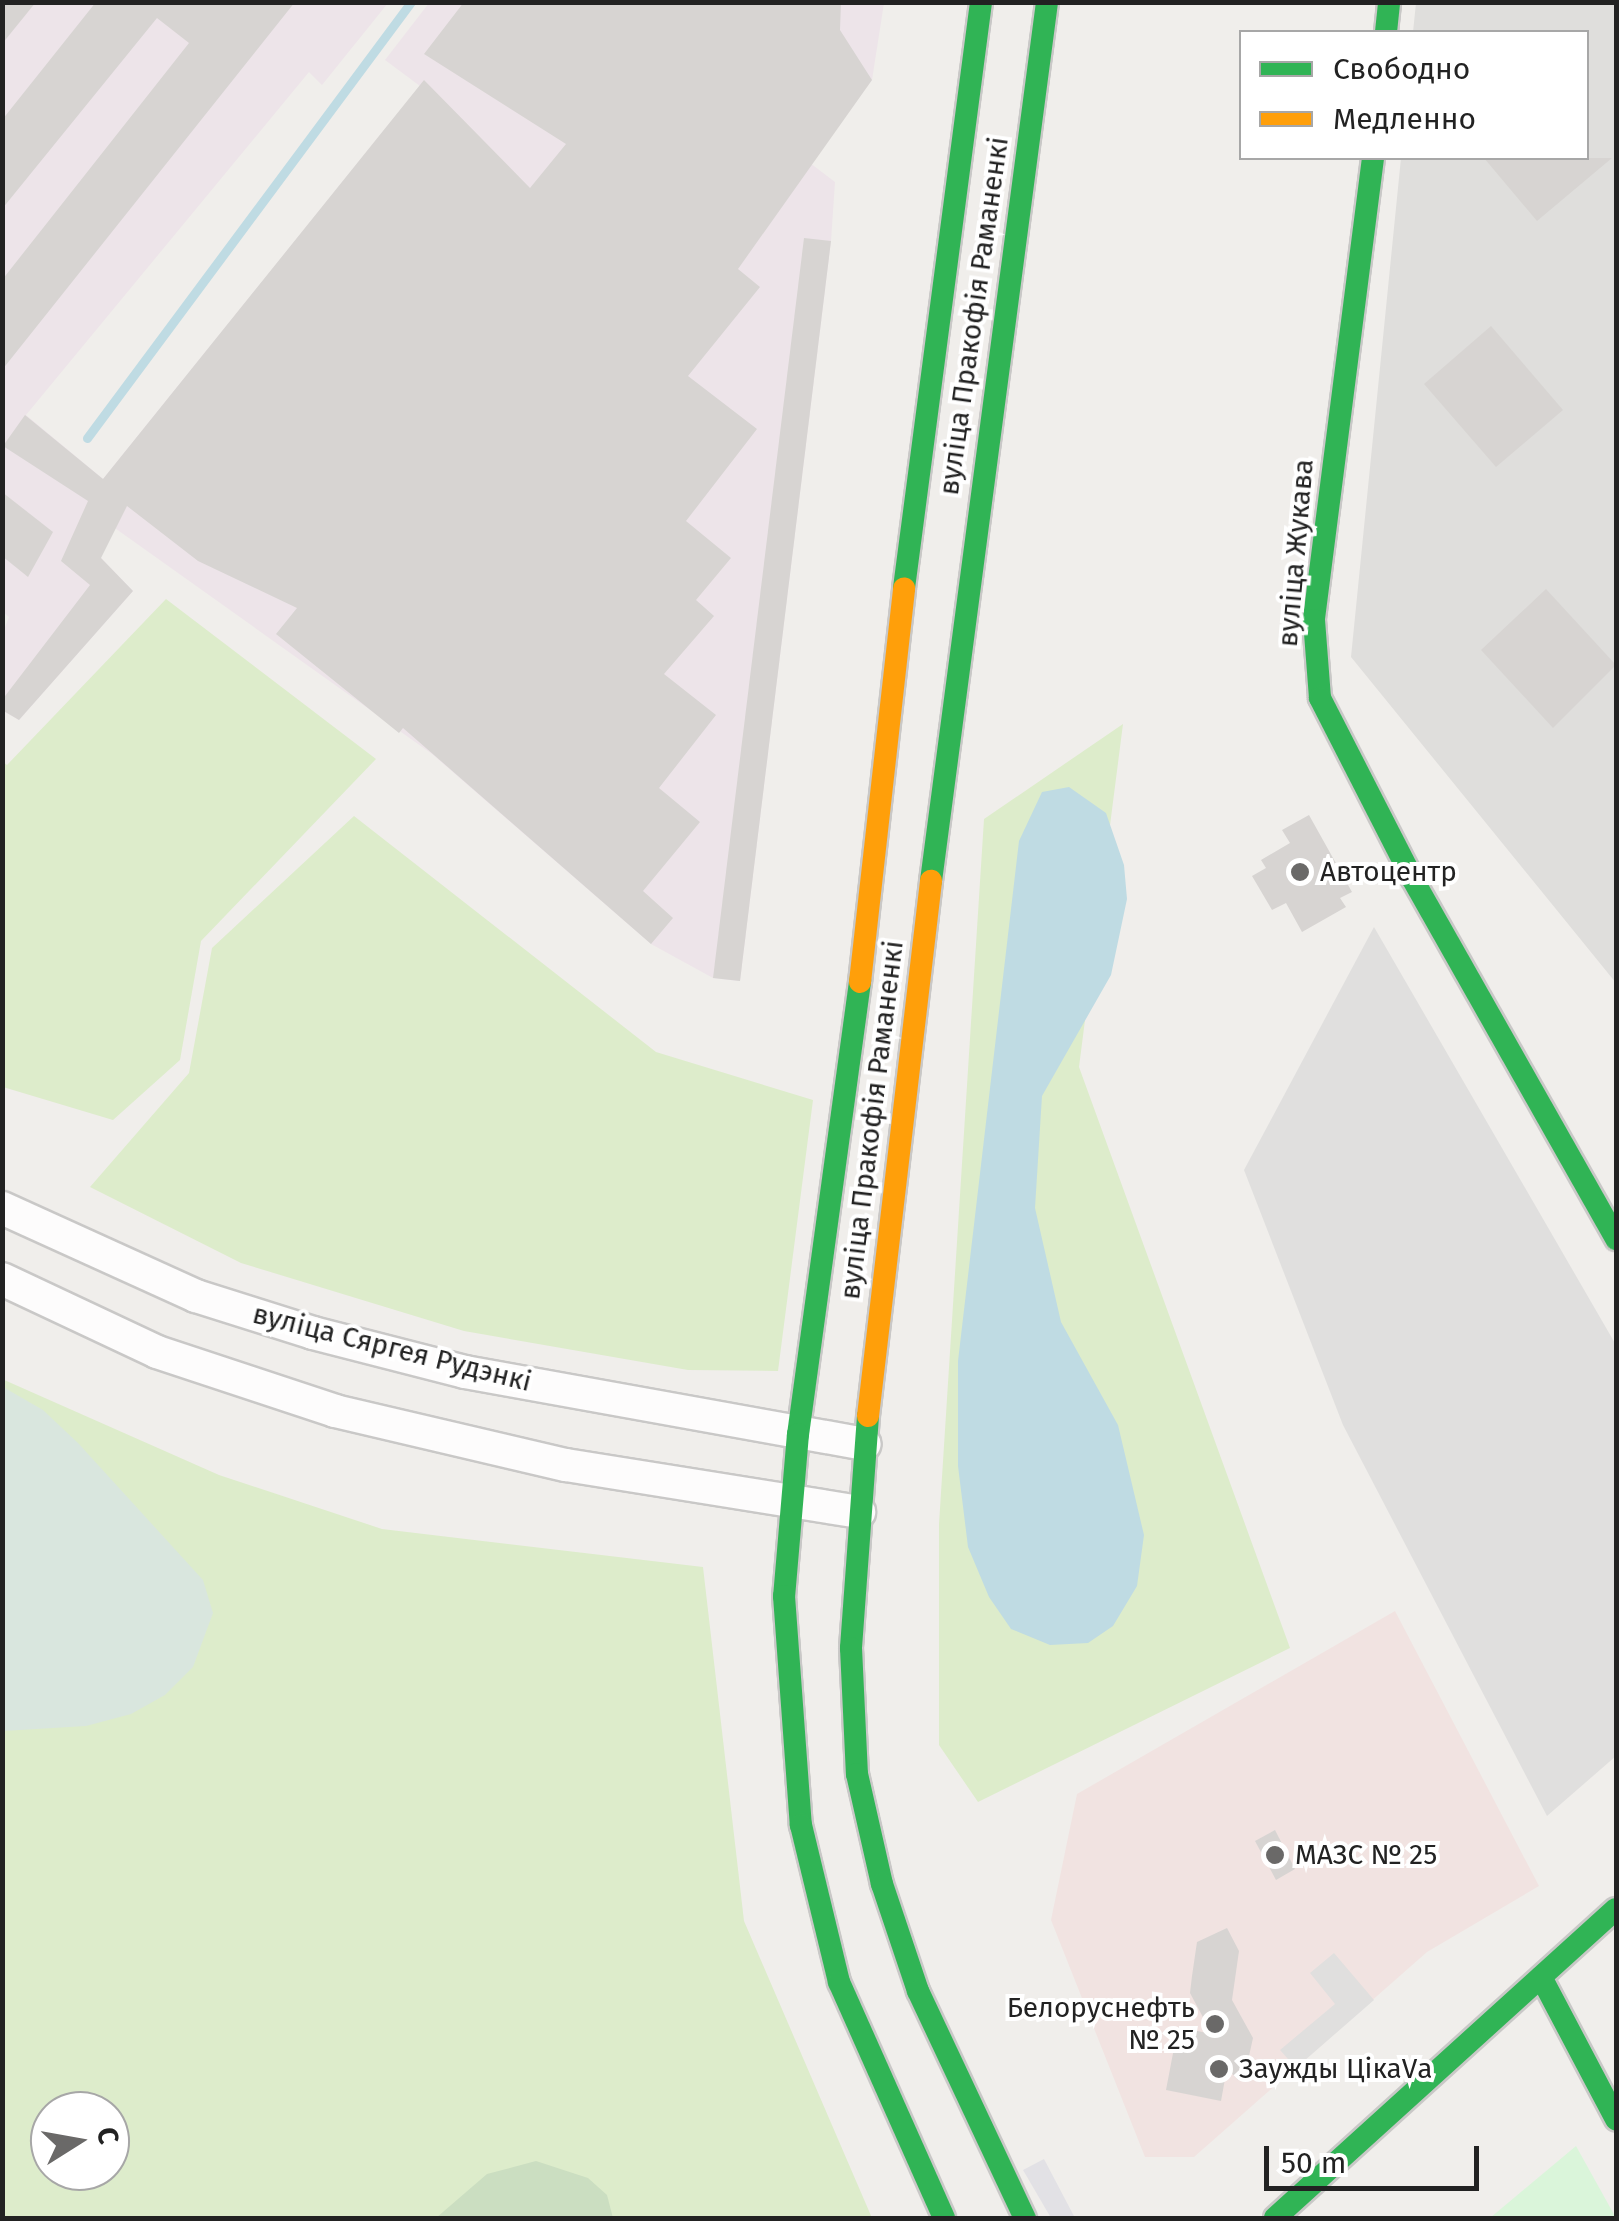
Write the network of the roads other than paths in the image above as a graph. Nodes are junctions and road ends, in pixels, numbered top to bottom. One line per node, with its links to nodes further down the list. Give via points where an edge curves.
1 (980, 2): 6 (street, вуліца Пракофія Раманенкі)
2 (1047, 2): 7 (street, вуліца Пракофія Раманенкі)
3 (1389, 2): 4 (street)
4 (1386, 30)
5 (1373, 160): 9 (street, вуліца Жукава, via 1314,620 1320,698 1412,878)
6 (920, 457): 7 (street, via 924,476 948,491 975,482); 11 (street, вуліца Пракофія Раманенкі, via 851,1059)
7 (984, 465): 12 (street, вуліца Пракофія Раманенкі)
8 (2, 1208): 11 (street, вуліца Сяргея Рудэнкі, via 196,1296 313,1333 466,1372)
9 (1616, 1240)
10 (2, 1278): 13 (street, via 157,1352 335,1411 566,1465)
11 (798, 1434): 12 (street, вуліца Сяргея Рудэнкі); 13 (street, вуліца Пракофія Раманенкі)
12 (865, 1444): 14 (street, вуліца Пракофія Раманенкі)
13 (793, 1498): 14 (street); 18 (street, вуліца Пракофія Раманенкі, via 784,1596 802,1824 839,1982)
14 (858, 1512): 19 (street, вуліца Пракофія Раманенкі, via 851,1648 856,1774 882,1884 918,1991)
15 (1616, 1909): 16 (street)
16 (1541, 1977): 17 (street); 20 (street)
17 (1616, 2119)
18 (944, 2218)
19 (1025, 2218)
20 (1275, 2218)

